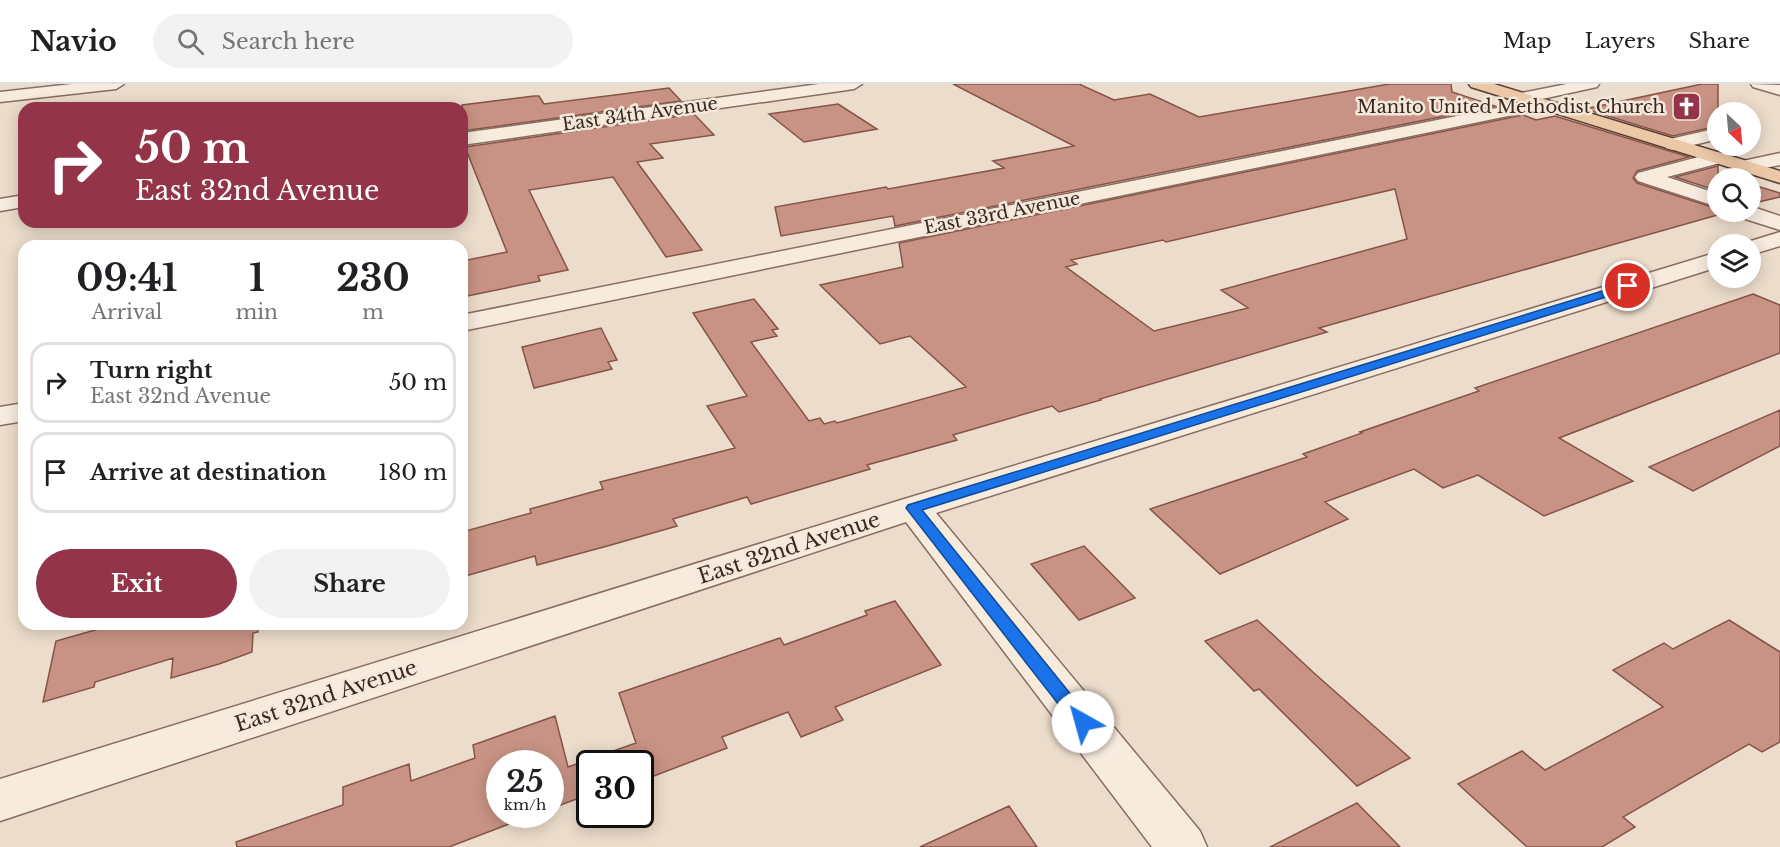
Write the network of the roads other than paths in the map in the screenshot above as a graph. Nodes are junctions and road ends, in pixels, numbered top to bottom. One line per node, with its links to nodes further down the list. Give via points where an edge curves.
1 (116, 84): 7 (street)
2 (854, 84): 10 (street, East 34th Avenue)
3 (1477, 84): 8 (main road)
4 (1591, 84): 8 (street, East 33rd Avenue)
5 (1759, 84): 6 (street)
6 (1780, 90)
7 (0, 97)
8 (1532, 101): 11 (main road); 24 (street, East 33rd Avenue)
9 (1707, 136): 11 (street)
10 (468, 138)
11 (1673, 144): 12 (main road)
12 (1717, 158): 14 (main road); 16 (street, via 1646,177)
13 (1780, 159): 14 (street)
14 (1745, 166): 15 (main road)
15 (1780, 177)
16 (1707, 197)
17 (18, 202): 18 (street)
18 (0, 205)
19 (1761, 217): 20 (street)
20 (1780, 223)
21 (1780, 239): 22 (street)
22 (1761, 245)
23 (1707, 262): 27 (street, East 32nd Avenue)
24 (468, 322)
25 (18, 413): 26 (street)
26 (0, 416)
27 (913, 508): 28 (street, East 32nd Avenue); 29 (street)
28 (0, 800)
29 (1182, 847)

